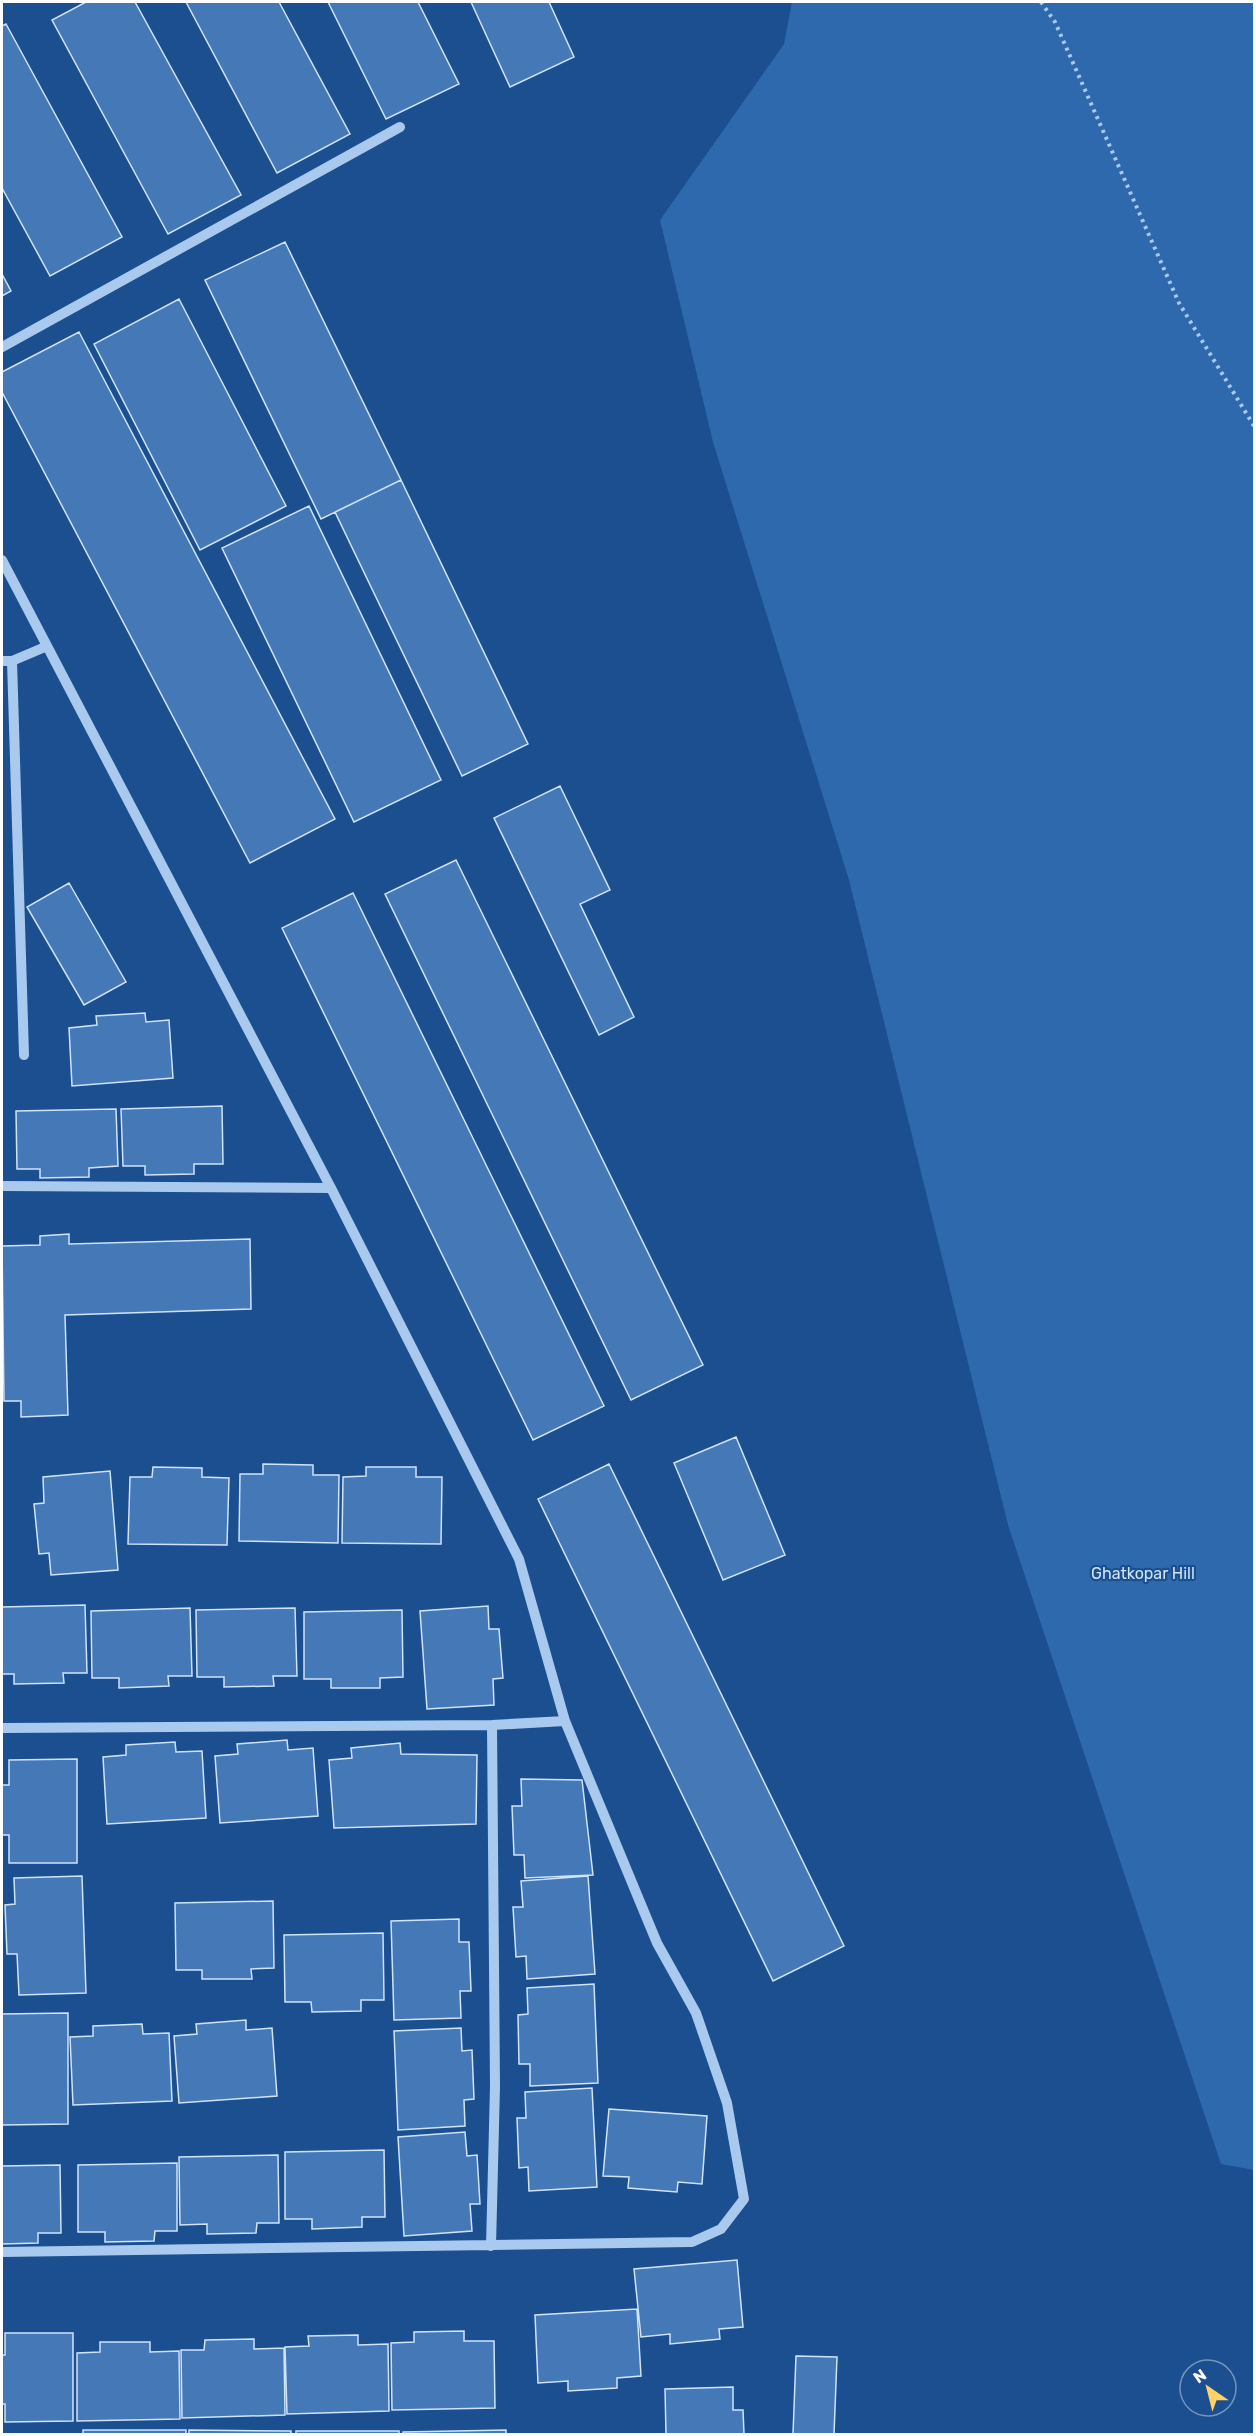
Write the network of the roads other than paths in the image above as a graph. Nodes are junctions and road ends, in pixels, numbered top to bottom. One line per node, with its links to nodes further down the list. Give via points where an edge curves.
1 (400, 127): 2 (street)
2 (2, 347)
3 (2, 560): 4 (street)
4 (45, 646): 5 (street); 8 (street)
5 (7, 661): 6 (street)
6 (24, 1055)
7 (2, 1186): 8 (street)
8 (331, 1188): 9 (street, via 519,1559)
9 (565, 1721): 10 (street); 12 (street, via 657,1943 696,2013 727,2103 744,2199 721,2229 692,2241)
10 (492, 1725): 11 (street); 12 (street, via 495,2086)
11 (2, 1728)
12 (491, 2246): 13 (street)
13 (2, 2252)

